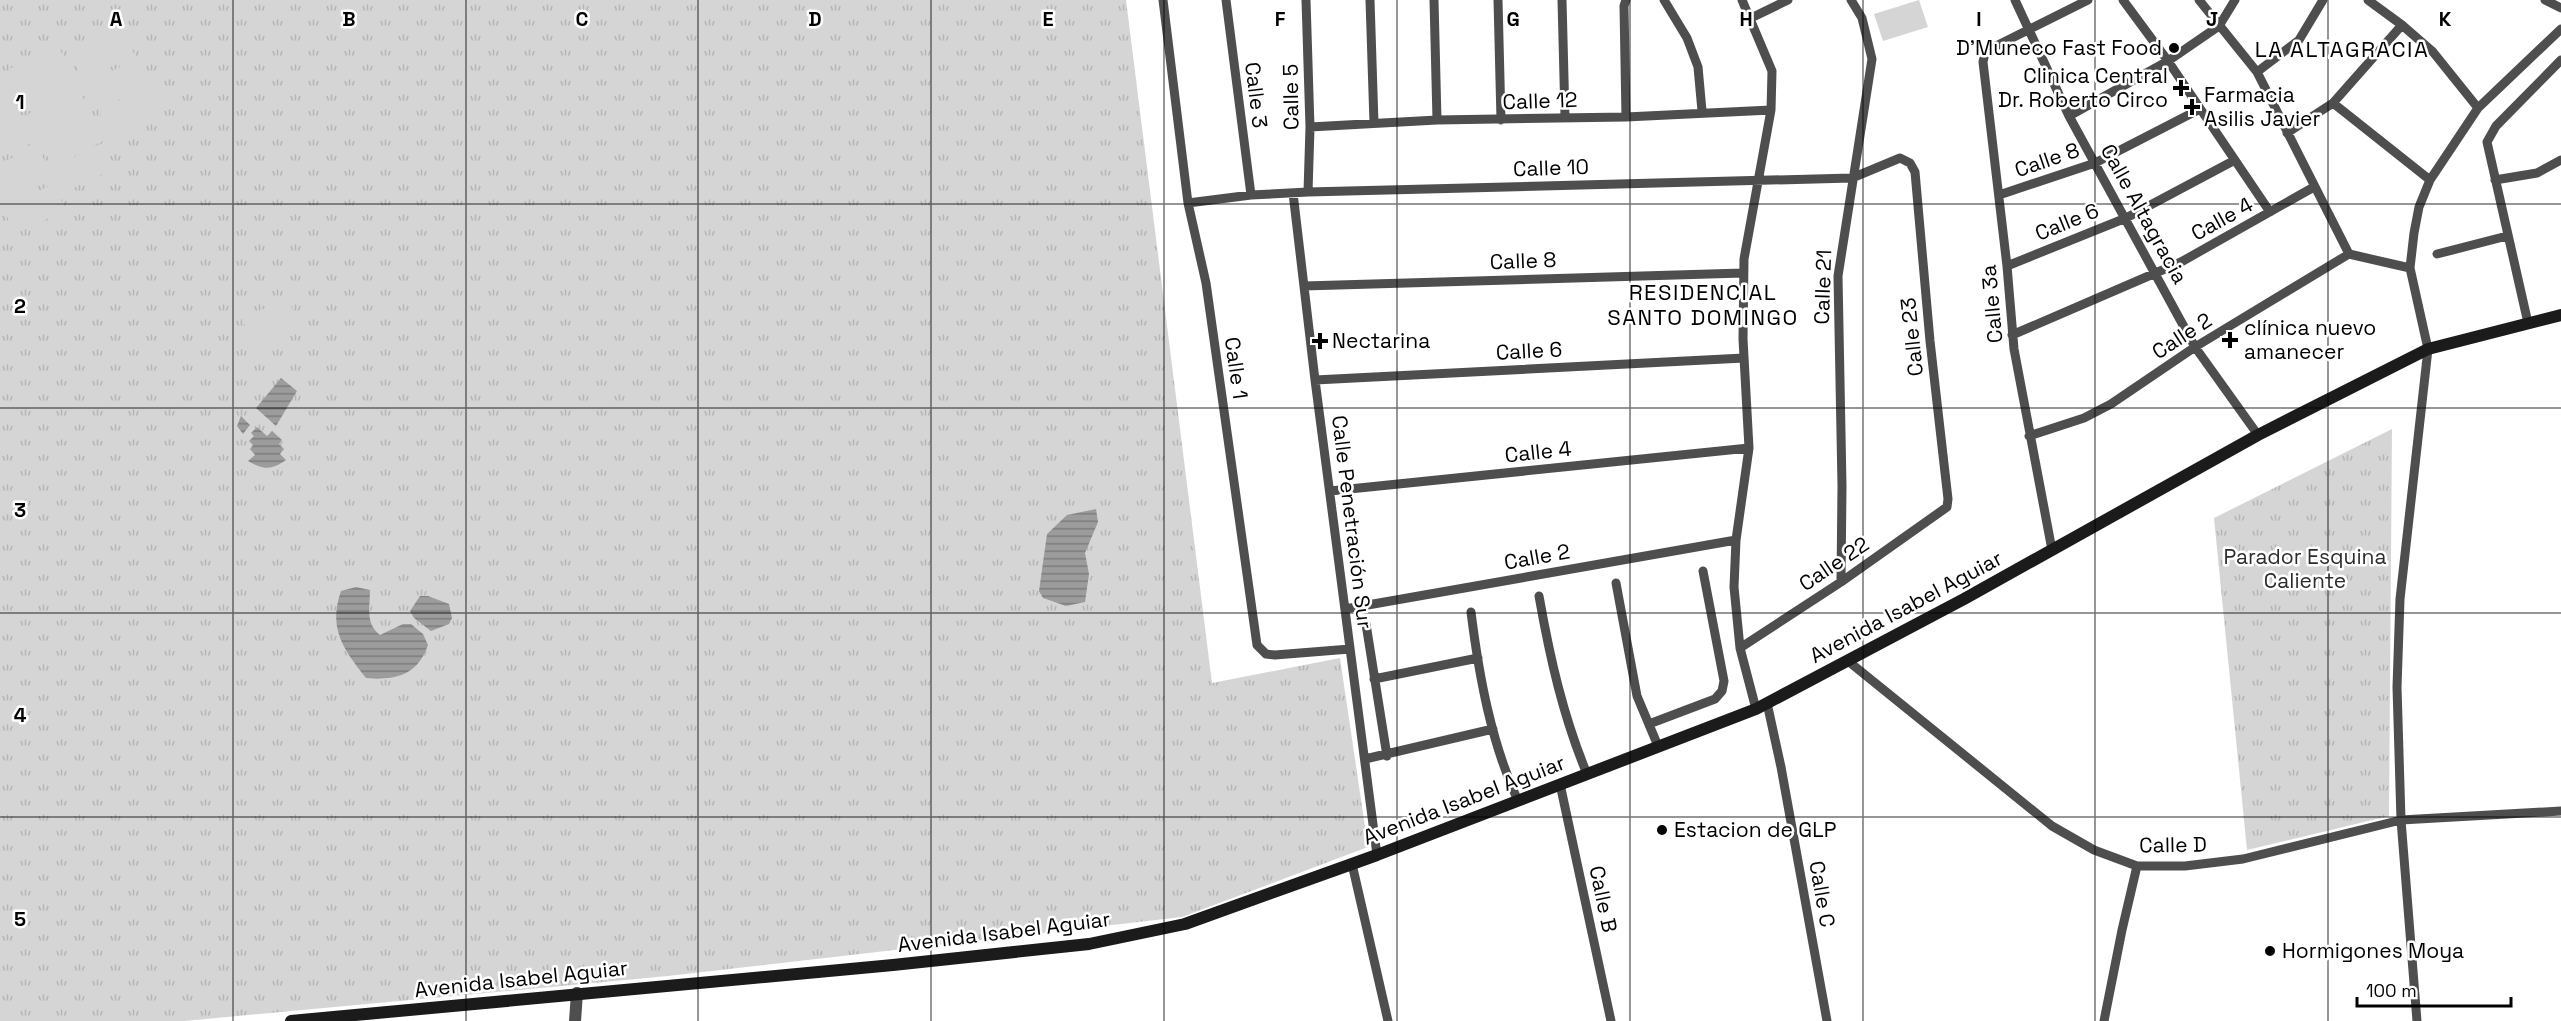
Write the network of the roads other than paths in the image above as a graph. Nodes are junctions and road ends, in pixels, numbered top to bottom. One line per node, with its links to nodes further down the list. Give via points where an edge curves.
1 (1163, 0): 56 (street, Calle 1)
2 (1226, 0): 54 (street, Calle 3)
3 (1306, 0): 41 (street, Calle 5)
4 (1370, 0): 40 (street)
5 (1434, 0): 38 (street)
6 (1498, 0): 39 (street)
7 (1562, 0): 36 (street)
8 (1626, 0): 37 (street)
9 (1664, 0): 34 (street, via 1687,38 1698,67)
10 (1742, 0): 22 (street, Calle C)
11 (1788, 0): 22 (street)
12 (1851, 0): 47 (street, Calle 21, via 1862,18 1872,59)
13 (2015, 0): 26 (street, Calle Altagracia)
14 (2088, 0): 26 (street)
15 (2123, 0): 28 (street)
16 (2199, 0): 24 (street)
17 (2235, 0): 24 (street)
18 (2323, 0): 29 (street, via 2299,40)
19 (2368, 0): 23 (street)
20 (2545, 0): 21 (street)
21 (2561, 8)
22 (1751, 18): 33 (street, Calle C, via 1772,71)
23 (2402, 25): 30 (street); 32 (street, via 2433,52)
24 (2219, 26): 28 (street); 29 (street)
25 (2561, 29): 32 (street)
26 (2030, 31): 35 (street, Calle Altagracia); 55 (street, Calle 3a, via 1985,53 1983,62)
27 (2561, 60): 50 (street, via 2495,128 2487,145)
28 (2168, 61): 31 (street); 35 (street)
29 (2257, 72): 42 (street)
30 (2333, 103): 42 (street); 49 (street)
31 (2200, 108): 43 (street); 46 (street, Calle 8)
32 (2478, 108): 49 (street)
33 (1771, 110): 34 (street, Calle 12); 48 (street, Calle C)
34 (1702, 111): 37 (street, Calle 12)
35 (2069, 116): 46 (street, Calle Altagracia)
36 (1565, 117): 37 (street, Calle 12); 39 (street, Calle 12)
37 (1626, 117)
38 (1437, 120): 39 (street, Calle 12); 40 (street, Calle 12)
39 (1501, 120)
40 (1374, 123): 41 (street, Calle 12)
41 (1310, 127): 52 (street, Calle 5)
42 (2287, 134): 51 (street)
43 (2235, 160): 57 (street); 58 (street, Calle 6)
44 (2561, 160): 50 (street, via 2541,172)
45 (1910, 163): 47 (street, Calle 10, via 1900,158); 78 (street, Calle 23, via 1916,172)
46 (2095, 163): 55 (street, Calle 8); 58 (street, Calle Altagracia)
47 (1852, 178): 48 (street, Calle 10); 82 (street, Calle 21, via 1838,276)
48 (1759, 180): 52 (street, Calle 10); 64 (street, Calle C)
49 (2430, 180): 63 (street, via 2419,207)
50 (2495, 180): 59 (street)
51 (2314, 187): 57 (street, Calle 4); 60 (street)
52 (1308, 192): 53 (street, Calle 10)
53 (1293, 193): 54 (street, Calle 10); 66 (street, Calle Penetración Sur)
54 (1251, 195): 56 (street, Calle 10)
55 (1999, 195): 62 (street, Calle 3a)
56 (1188, 203): 88 (street, Calle 1, via 1206,283 1257,645 1266,654 1275,655)
57 (2270, 212): 65 (street, Calle 4)
58 (2126, 218): 62 (street, Calle 6); 65 (street, Calle Altagracia)
59 (2507, 236): 61 (street); 68 (street)
60 (2349, 254): 63 (street); 70 (street, Calle 2)
61 (2437, 254)
62 (2007, 266): 69 (street, Calle 3a)
63 (2410, 268): 71 (street)
64 (1743, 273): 66 (street, Calle 8); 72 (street, Calle C)
65 (2156, 273): 69 (street, Calle 4); 70 (street, Calle Altagracia)
66 (1304, 286): 73 (street, Calle Penetración Sur)
67 (2561, 315): 68 (main road, Avenida Isabel Aguiar)
68 (2528, 323): 71 (main road, Avenida Isabel Aguiar)
69 (2012, 335): 75 (street, Calle 3a)
70 (2195, 347): 74 (street, Calle Altagracia); 75 (street, Calle 2, via 2111,404 2084,418)
71 (2428, 349): 74 (main road, Avenida Isabel Aguiar); 103 (street, via 2400,599 2397,687)
72 (1744, 358): 73 (street, Calle 6); 76 (street, Calle C)
73 (1315, 380): 77 (street, Calle Penetración Sur)
74 (2258, 435): 80 (main road, Avenida Isabel Aguiar)
75 (2029, 436): 80 (street, Calle 3a)
76 (1749, 448): 77 (street, Calle 4); 79 (street, Calle C)
77 (1330, 491): 85 (street, Calle Penetración Sur)
78 (1947, 507): 82 (street, Calle 22)
79 (1736, 540): 85 (street, Calle 2); 89 (street, Calle C, via 1734,587)
80 (2052, 550): 91 (main road, Avenida Isabel Aguiar)
81 (1703, 571): 94 (street, via 1724,681 1722,691 1715,699)
82 (1841, 582): 89 (street, Calle 22)
83 (1616, 583): 94 (street, via 1631,671)
84 (1539, 596): 99 (street, via 1557,689)
85 (1345, 609): 88 (street, Calle Penetración Sur)
86 (1471, 612): 90 (street)
87 (1366, 624): 92 (street)
88 (1350, 648): 98 (street, Calle Penetración Sur)
89 (1740, 648): 93 (street, Calle C)
90 (1478, 658): 92 (street); 95 (street)
91 (1848, 661): 93 (main road, Avenida Isabel Aguiar); 106 (street, Calle D, via 2052,826 2094,850)
92 (1374, 679): 97 (street)
93 (1761, 706): 96 (main road, Avenida Isabel Aguiar); 112 (street, Calle C, via 1781,766)
94 (1649, 724): 96 (street)
95 (1492, 729): 97 (street); 101 (street)
96 (1658, 747): 99 (main road, Avenida Isabel Aguiar)
97 (1387, 756): 98 (street)
98 (1365, 759): 104 (street, Calle Penetración Sur)
99 (1587, 774): 100 (main road, Avenida Isabel Aguiar)
100 (1560, 784): 101 (main road, Avenida Isabel Aguiar); 111 (street, Calle B)
101 (1518, 801): 104 (main road, Avenida Isabel Aguiar)
102 (2561, 812): 103 (street, Calle D)
103 (2401, 820): 106 (street, Calle D, via 2243,859 2185,866); 114 (street)
104 (1377, 855): 105 (main road, Avenida Isabel Aguiar)
105 (1352, 864): 107 (main road, Avenida Isabel Aguiar, via 1185,924 1089,944); 110 (street)
106 (2137, 866): 113 (street)
107 (577, 993): 108 (main road, Avenida Isabel Aguiar); 109 (street)
108 (291, 1021)
109 (575, 1021)
110 (1388, 1021)
111 (1611, 1021)
112 (1827, 1021)
113 (2104, 1021)
114 (2417, 1021)

